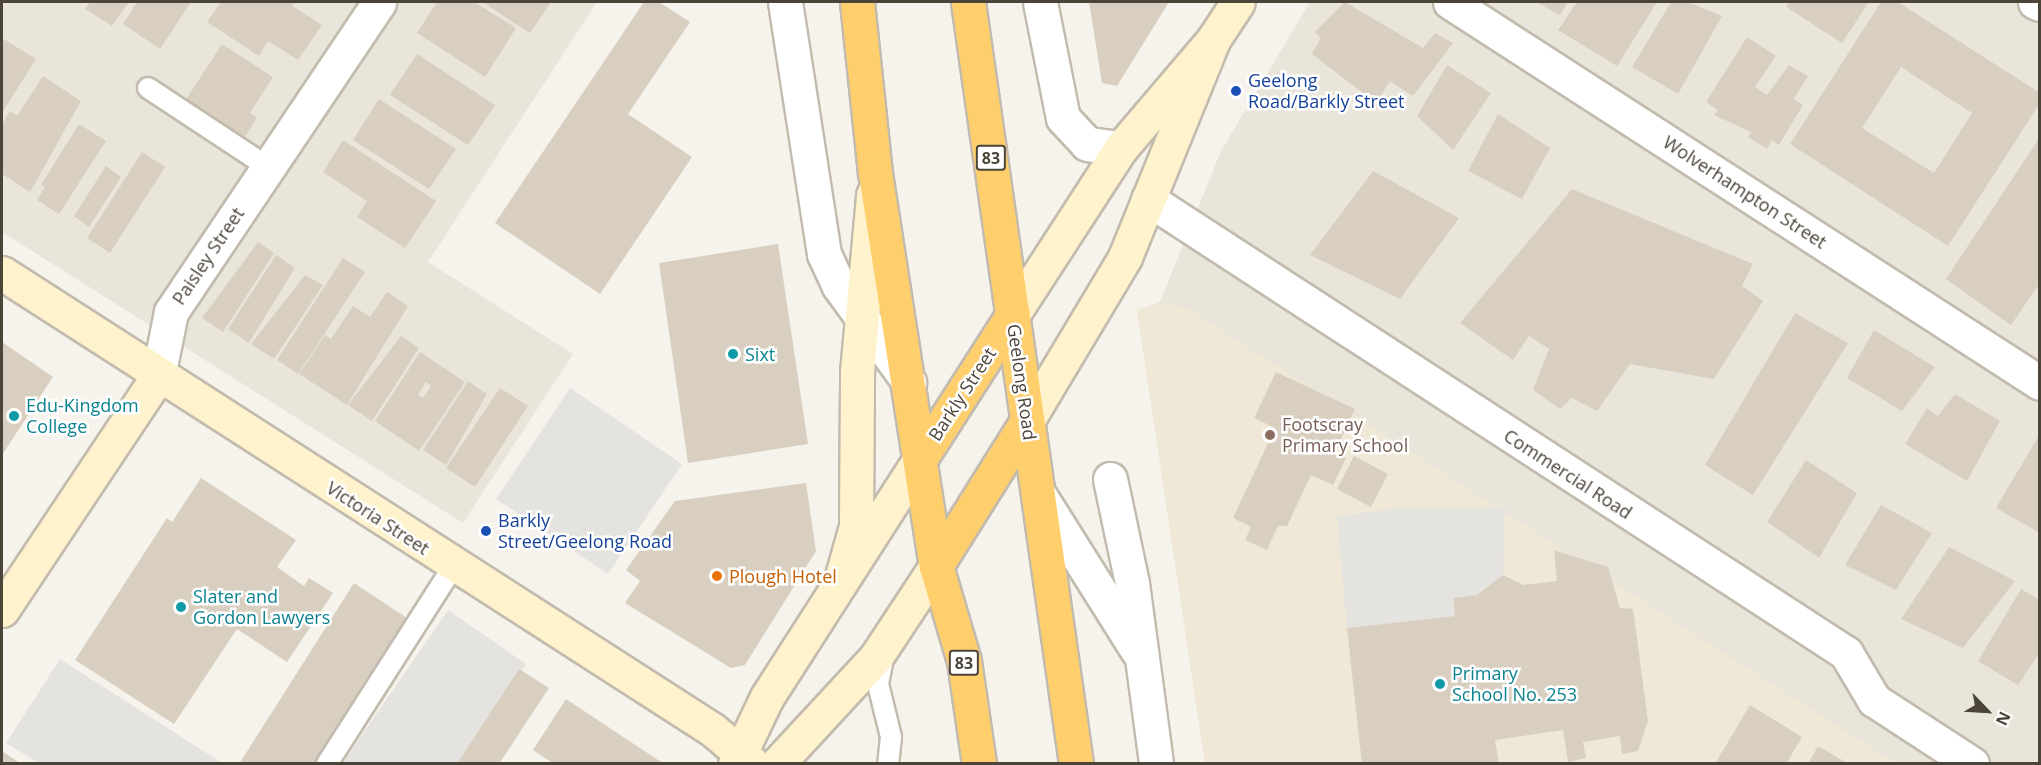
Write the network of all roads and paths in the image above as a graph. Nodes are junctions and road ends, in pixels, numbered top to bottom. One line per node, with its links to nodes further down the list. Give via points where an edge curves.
1 (379, 2): 13 (street, Paisley Street)
2 (785, 2): 18 (street, via 824,254)
3 (857, 2): 14 (highway, 83)
4 (968, 2): 17 (highway, Geelong Road / 83)
5 (1040, 2): 12 (street, via 1063,118 1087,144)
6 (1238, 2): 10 (street, Barkly Street)
7 (1450, 2): 21 (street, Wolverhampton Street)
8 (2035, 2): 9 (street)
9 (2040, 4)
10 (1213, 40): 12 (street, Barkly Street); 15 (street, Barkly Street)
11 (148, 88): 13 (lane)
12 (1121, 148): 17 (street, Barkly Street)
13 (268, 167): 19 (street, Paisley Street, via 171,312)
14 (875, 173): 18 (street); 20 (highway, 83)
15 (1148, 199): 22 (street, Barkly Street, via 1125,257); 39 (street, Commercial Road, via 1846,653 1874,700)
16 (2, 273): 19 (street, Victoria Street)
17 (1013, 314): 22 (highway, Geelong Road / 83); 23 (highway, Barkly Street)
18 (861, 317): 20 (street); 28 (street, via 856,526)
19 (158, 376): 27 (street, Victoria Street); 29 (street, Paisley Street)
20 (909, 382): 23 (highway, 83)
21 (2040, 383)
22 (1027, 421): 25 (highway, Geelong Road / 83); 26 (highway, Barkly Street)
23 (920, 459): 26 (highway, 83); 28 (street, Barkly Street)
24 (1110, 479): 31 (street)
25 (1040, 495): 31 (street); 37 (highway, Geelong Road / 83)
26 (936, 566): 30 (street, Barkly Street); 36 (highway, 83, via 963,662)
27 (453, 567): 32 (street, Victoria Street); 33 (lane)
28 (840, 583): 32 (street, Barkly Street)
29 (2, 610)
30 (889, 639): 34 (street, Barkly Street, via 841,700); 35 (lane, via 878,684 890,727)
31 (1143, 660): 38 (street)
32 (743, 759)
33 (327, 764)
34 (777, 764)
35 (888, 764)
36 (979, 764)
37 (1076, 764)
38 (1155, 764)
39 (1972, 764)

